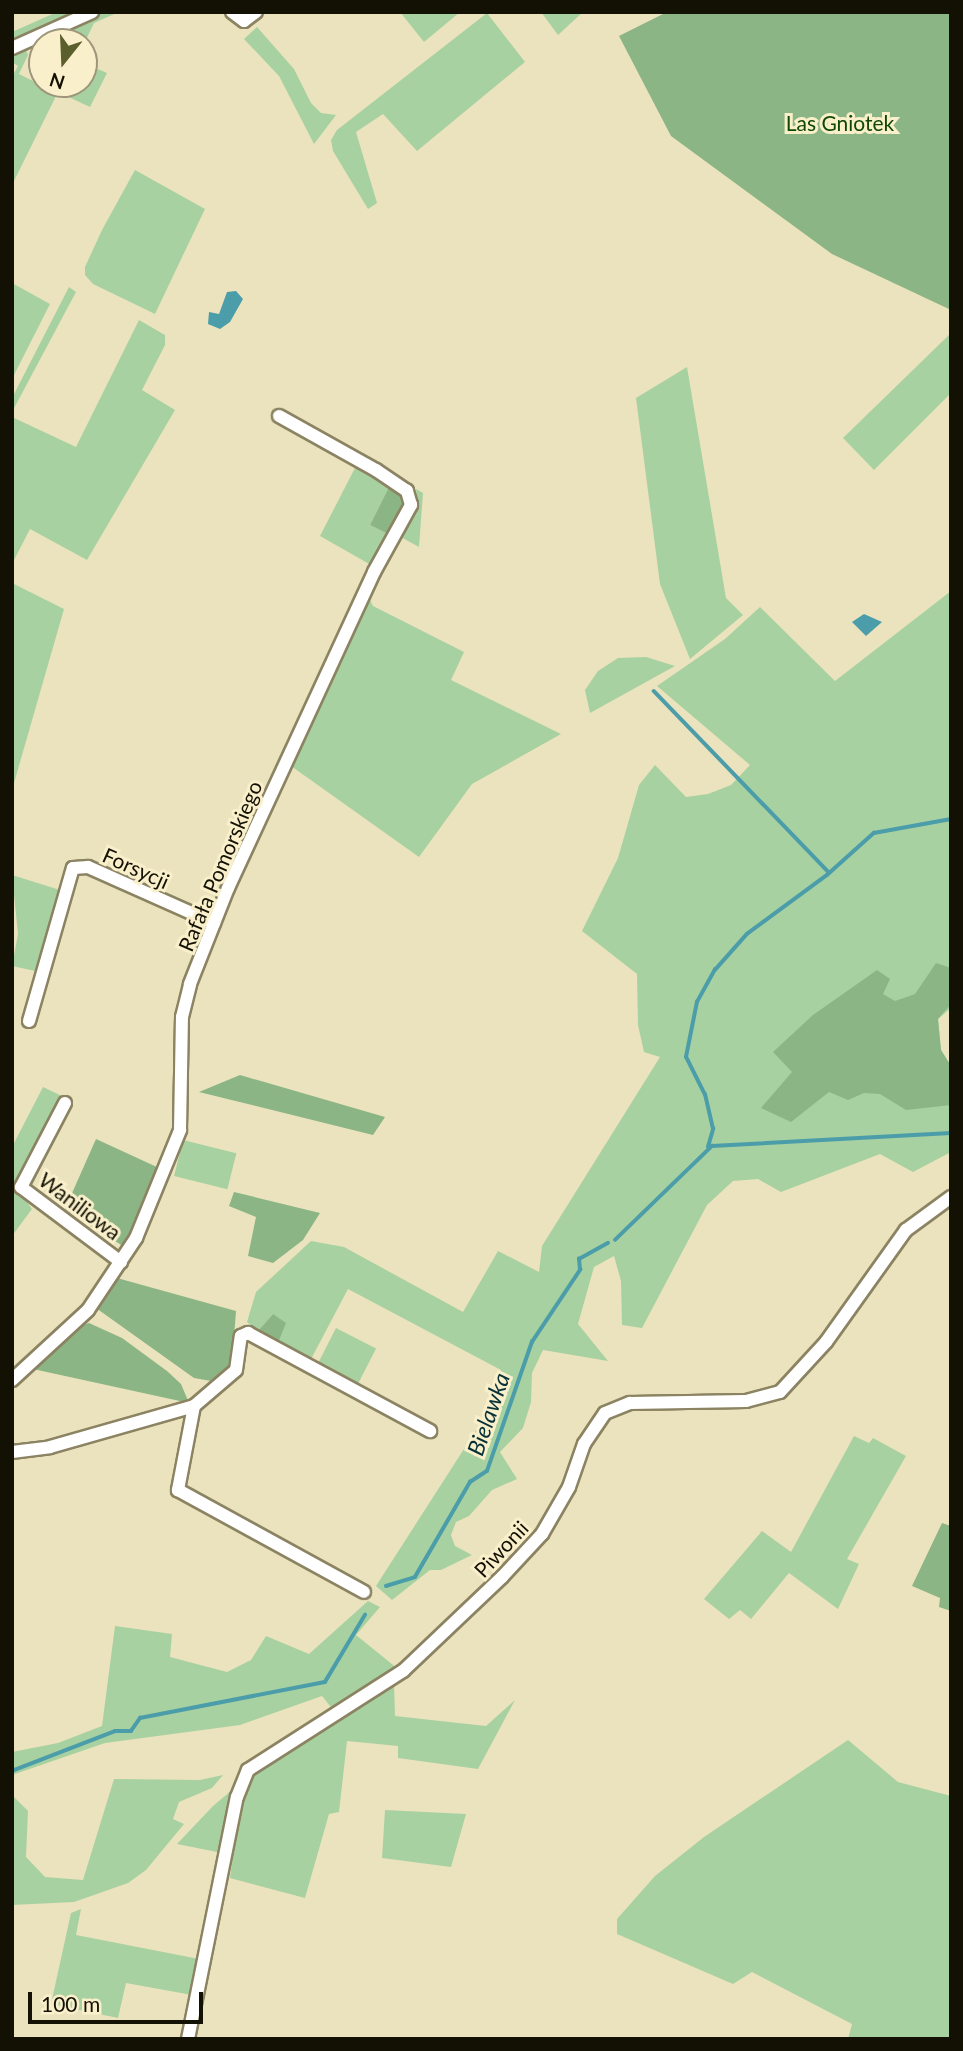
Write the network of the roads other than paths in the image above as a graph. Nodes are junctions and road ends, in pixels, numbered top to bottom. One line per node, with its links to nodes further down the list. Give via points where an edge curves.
1 (92, 12): 4 (street)
2 (232, 12): 3 (street, via 244,21)
3 (255, 13)
4 (12, 48)
5 (279, 416): 6 (street, Rafała Pomorskiego, via 376,470 412,498)
6 (214, 923): 7 (street, Forsycji, via 88,867 73,868); 10 (street, Rafała Pomorskiego, via 181,1017 180,1130 150,1207)
7 (29, 1021)
8 (65, 1103): 10 (street, Waniliowa, via 21,1187)
9 (951, 1197): 16 (street, Piwonii, via 906,1230 826,1342 780,1392 746,1401 631,1403 606,1413 584,1444 558,1509 542,1534 502,1577 403,1671 248,1770 237,1797)
10 (121, 1262): 11 (street, Rafała Pomorskiego, via 88,1310)
11 (12, 1380)
12 (194, 1406): 13 (street, via 236,1370 241,1336 248,1333); 14 (street, via 50,1447); 15 (street, via 178,1490)
13 (430, 1431)
14 (12, 1452)
15 (365, 1592)
16 (188, 2039)

